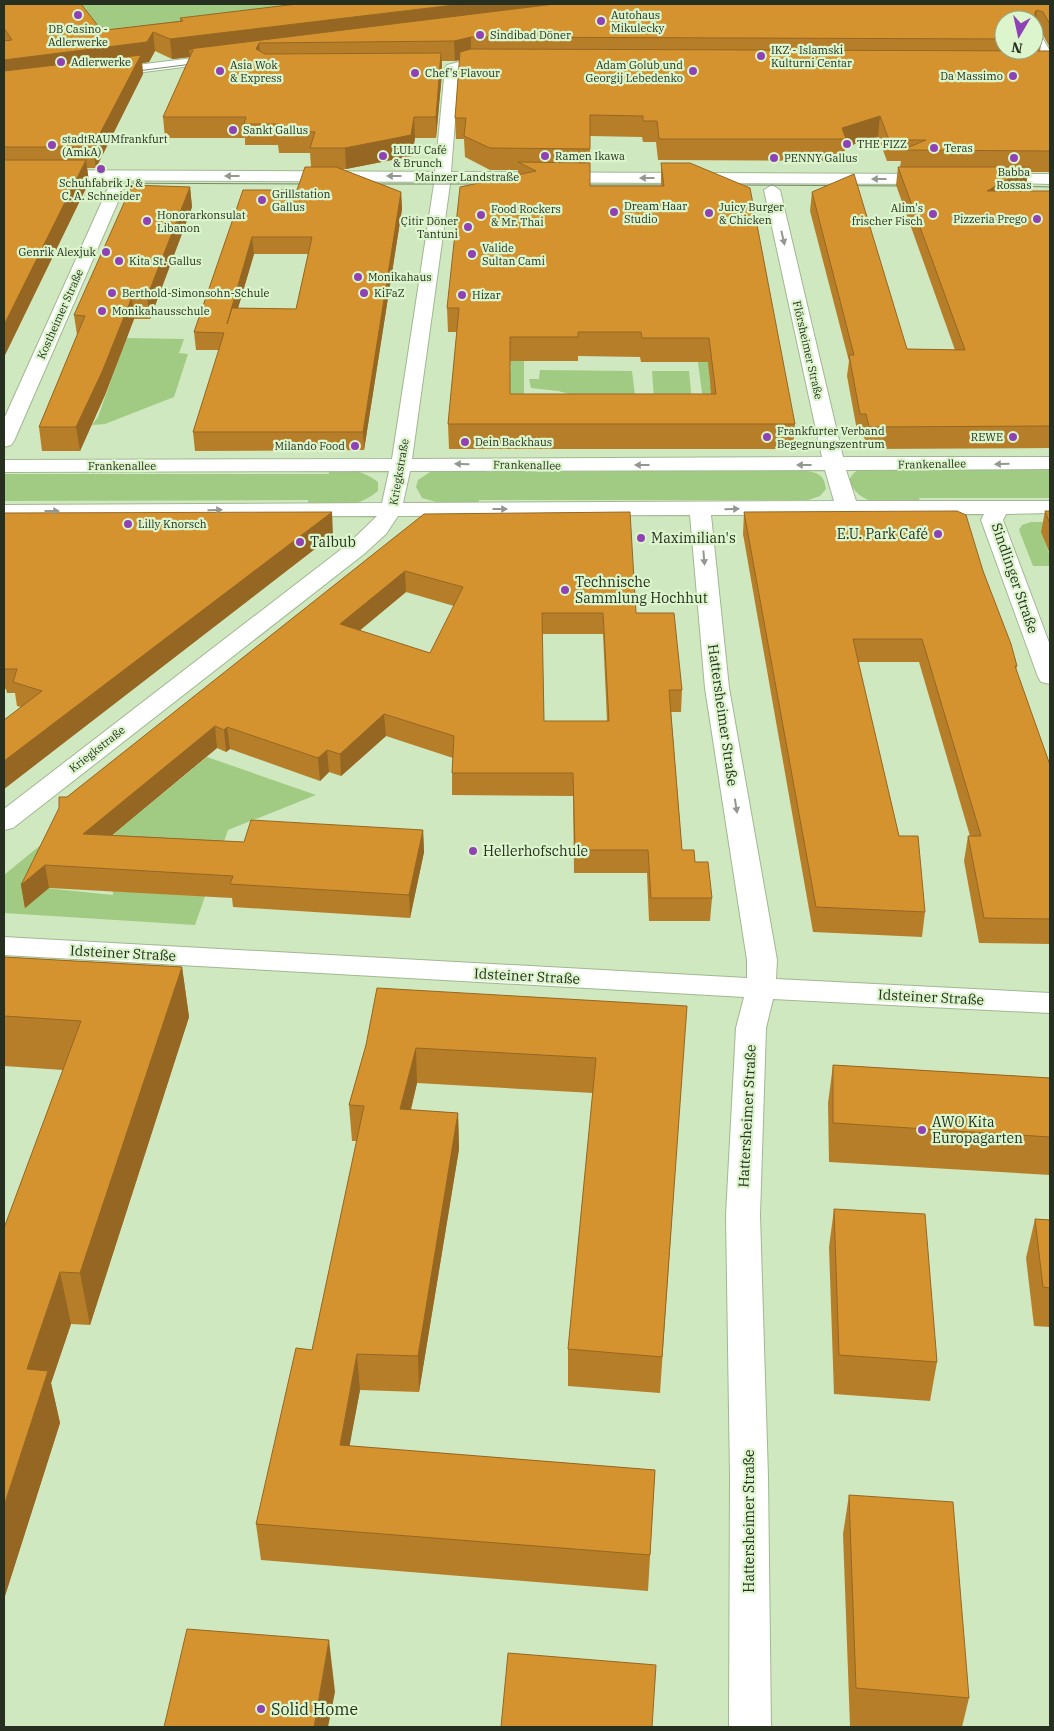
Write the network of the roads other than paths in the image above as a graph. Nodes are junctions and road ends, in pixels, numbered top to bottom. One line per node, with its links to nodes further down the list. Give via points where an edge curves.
1 (1044, 56): 7 (street)
2 (458, 62): 3 (street); 5 (street); 11 (street, Kriegkstraße, via 452,68)
3 (511, 63)
4 (1033, 65): 7 (street)
5 (439, 67)
6 (184, 68): 8 (street, via 241,62)
7 (1050, 69)
8 (86, 76)
9 (4, 175): 11 (street, Mainzer Landstraße, one-way to 9)
10 (1050, 179): 15 (street, via 978,185)
11 (442, 183): 13 (street, Mainzer Landstraße); 14 (street, Mainzer Landstraße); 14 (street, Mainzer Landstraße, one-way to 11, via 948,185); 18 (street, Kriegkstraße)
12 (4, 188): 13 (street, Mainzer Landstraße)
13 (116, 188): 16 (street, Kostheimer Straße)
14 (772, 190): 19 (street, Flörsheimer Straße, one-way to 19)
15 (1050, 191)
16 (4, 440)
17 (1050, 463): 19 (street, Frankenallee, one-way to 19)
18 (401, 465): 19 (street, Frankenallee, one-way to 18); 20 (street, Frankenallee); 23 (street, Kriegkstraße)
19 (834, 465): 24 (street, Flörsheimer Straße)
20 (4, 466)
21 (998, 507): 22 (street); 24 (street); 27 (street, Sindlinger Straße, via 992,520)
22 (1050, 507)
23 (393, 509): 25 (street, one-way to 25); 26 (street, one-way to 23); 28 (street, Kriegkstraße, via 386,522 369,539)
24 (847, 509): 25 (street, one-way to 24)
25 (700, 510): 30 (street, Hattersheimer Straße, one-way to 30, via 717,688 762,960)
26 (4, 511)
27 (1050, 677)
28 (4, 822)
29 (4, 946): 30 (street, Idsteiner Straße)
30 (761, 989): 31 (street, Idsteiner Straße); 32 (street, Hattersheimer Straße, via 752,1028 743,1215)
31 (1050, 1003)
32 (750, 1727)

